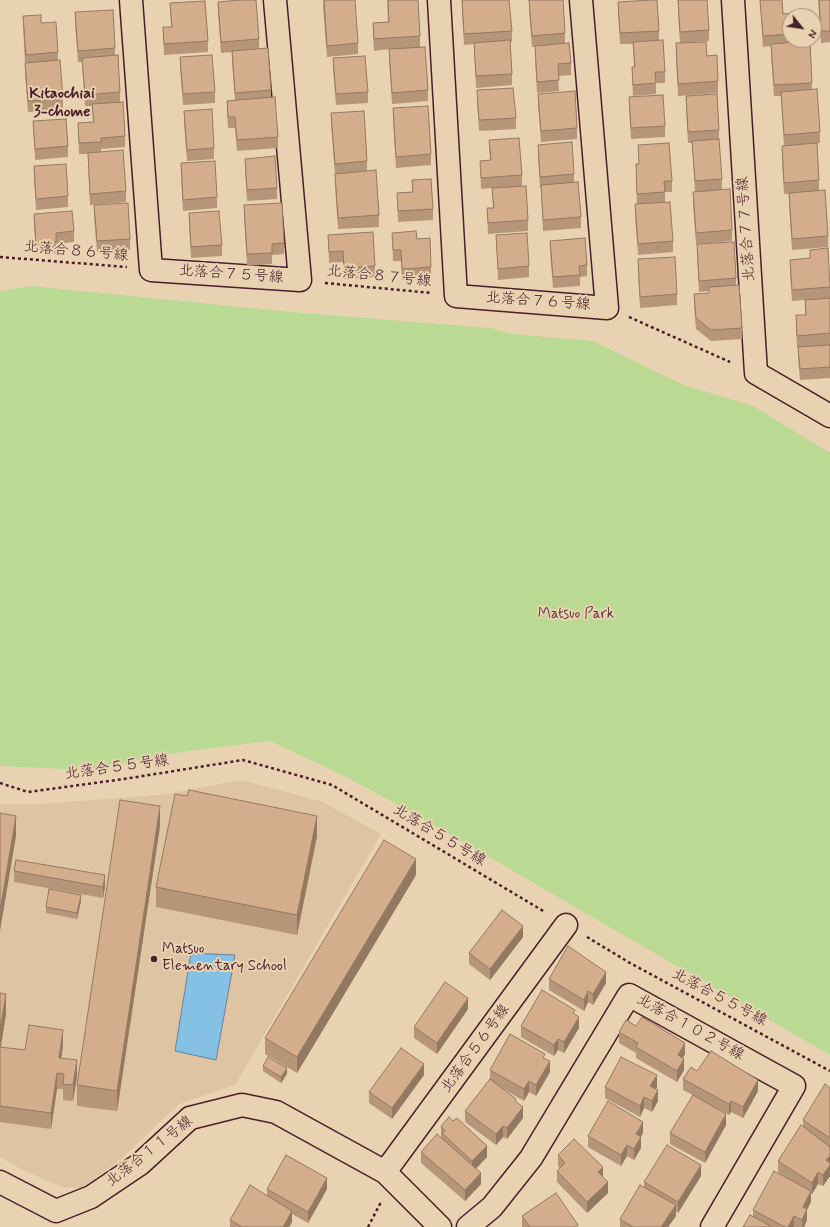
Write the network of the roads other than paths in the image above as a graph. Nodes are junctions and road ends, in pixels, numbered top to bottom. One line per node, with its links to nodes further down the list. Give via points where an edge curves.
1 (131, 0): 2 (street, 北落合７５号線, via 151,270 300,280)
2 (275, 0)
3 (439, 0): 4 (street, 北落合７６号線, via 456,296 607,308)
4 (581, 0)
5 (732, 0): 6 (street, 北落合７７号線, via 756,373)
6 (830, 416)
7 (566, 925): 8 (street, 北落合５６号線)
8 (385, 1172): 9 (street, 北落合１１号線, via 276,1112 242,1105 190,1118 140,1164 91,1197 56,1211); 10 (street, 北落合１１号線)
9 (0, 1182)
10 (440, 1227)
11 (468, 1227): 12 (street, 北落合１０２号線, via 492,1206 531,1158 629,995 794,1086)
12 (712, 1227)

